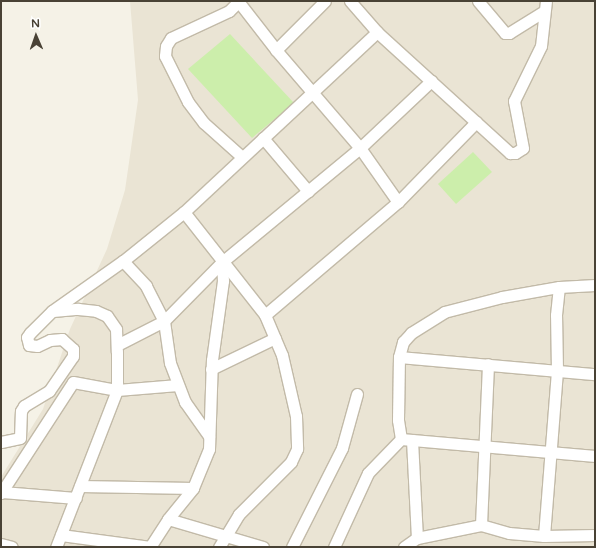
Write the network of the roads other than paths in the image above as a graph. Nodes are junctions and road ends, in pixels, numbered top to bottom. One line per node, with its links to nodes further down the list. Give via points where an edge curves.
1 (239, 1): 7 (street); 13 (street, via 229,11 171,38 166,46 165,56 188,102 204,123)
2 (325, 1): 7 (street)
3 (350, 1): 6 (street)
4 (478, 1): 5 (street, via 505,33 509,33)
5 (544, 6): 10 (street, via 541,46 514,101 523,148 510,153)
6 (377, 32): 8 (street); 9 (street)
7 (276, 50): 9 (street)
8 (431, 81): 10 (street); 12 (street)
9 (314, 93): 11 (street); 12 (street)
10 (476, 122): 15 (street)
11 (263, 138): 13 (street); 14 (street)
12 (360, 148): 14 (street); 15 (street)
13 (242, 157): 16 (street)
14 (308, 191): 18 (street)
15 (398, 202): 22 (street)
16 (184, 212): 17 (street); 18 (street)
17 (123, 261): 21 (street); 23 (street, via 146,286)
18 (222, 262): 22 (street); 23 (street); 28 (street)
19 (595, 284): 20 (street)
20 (559, 287): 26 (street, via 502,297 444,312 411,333 403,342); 29 (street, via 556,315)
21 (52, 311): 25 (street, via 78,309 96,311 107,316 116,330); 36 (street, via 27,337 27,342 29,345 37,346 50,340 62,339 73,349 73,356 49,391 24,406 21,412 20,438)
22 (265, 315): 24 (street)
23 (164, 321): 25 (street); 31 (street, via 170,363)
24 (275, 338): 28 (street); 48 (street, via 282,355 296,416 297,448 282,475 239,514)
25 (117, 345): 32 (street)
26 (399, 357): 27 (street); 35 (street, via 398,420)
27 (488, 364): 29 (street); 37 (street)
28 (211, 369): 34 (street)
29 (557, 370): 30 (street); 38 (street)
30 (595, 374)
31 (178, 385): 32 (street); 34 (street, via 185,402)
32 (117, 390): 40 (street); 42 (street, via 73,382 69,385)
33 (357, 394): 57 (street, via 342,448)
34 (209, 436): 41 (street, via 209,449)
35 (406, 439): 37 (street); 50 (street); 58 (street, via 368,472)
36 (1, 442)
37 (485, 448): 38 (street); 45 (street)
38 (550, 454): 39 (street); 49 (street)
39 (595, 456)
40 (80, 486): 41 (street); 43 (street)
41 (193, 488): 44 (street)
42 (1, 492): 43 (street)
43 (76, 498): 46 (street)
44 (168, 519): 48 (street); 54 (street)
45 (481, 525): 49 (street, via 509,534); 50 (street)
46 (61, 535): 53 (street); 54 (street)
47 (595, 535): 49 (street)
48 (223, 536): 55 (street); 56 (street)
49 (544, 536)
50 (417, 538): 59 (street)
51 (1, 544): 52 (street)
52 (12, 547)
53 (56, 547)
54 (150, 547)
55 (219, 547)
56 (263, 547)
57 (292, 547)
58 (334, 547)
59 (404, 547)

